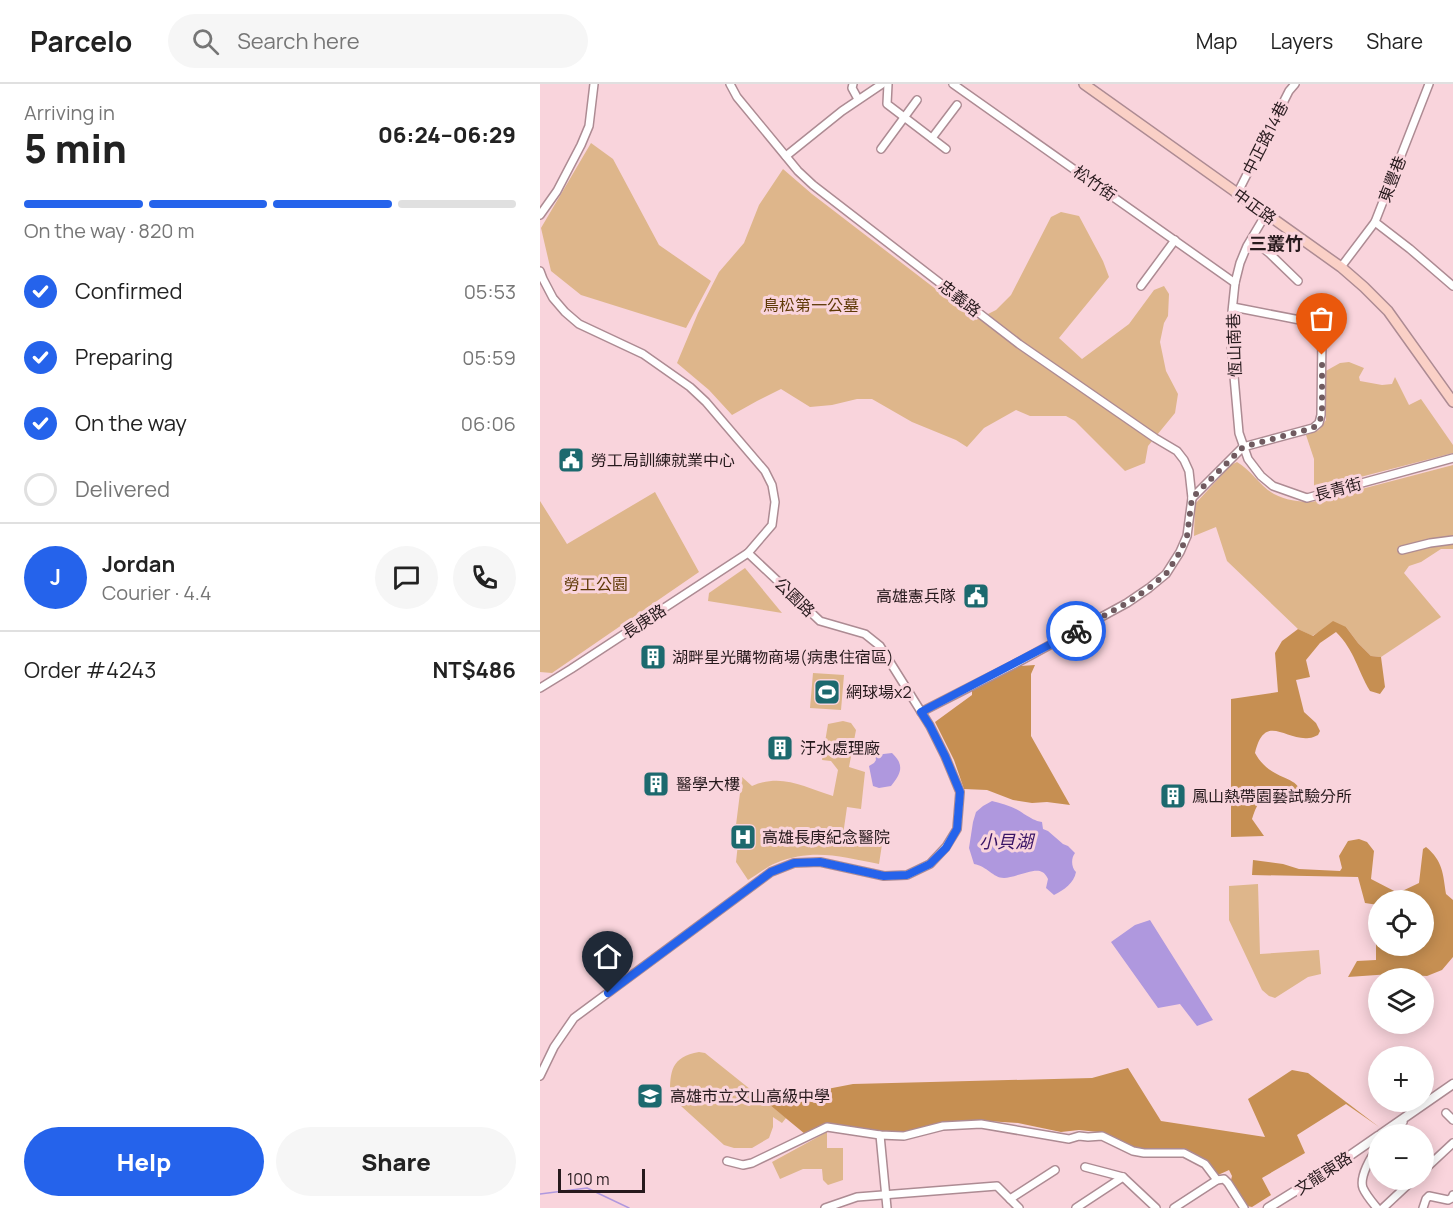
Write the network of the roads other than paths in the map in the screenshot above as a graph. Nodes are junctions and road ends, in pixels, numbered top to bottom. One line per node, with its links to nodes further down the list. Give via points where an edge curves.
1 (594, 84): 20 (street, via 589,126 557,191)
2 (729, 84): 17 (street, 忠義路)
3 (853, 84): 10 (street)
4 (882, 84): 10 (street)
5 (888, 84): 13 (street, via 887,104)
6 (953, 84): 23 (street, 松竹街)
7 (1084, 84): 18 (main road, 中正路)
8 (1294, 84): 18 (street, 中正路14巷)
9 (1429, 84): 21 (street, 東豐巷)
10 (858, 99): 17 (street)
11 (917, 100): 13 (street)
12 (957, 105): 14 (street)
13 (904, 118): 14 (street); 15 (street)
14 (932, 138): 16 (street)
15 (881, 148)
16 (946, 149)
17 (786, 156): 34 (street, 忠義路, via 813,185 1019,344 1178,451 1189,471)
18 (1237, 194): 19 (main road, 中正路)
19 (1266, 214): 22 (street, 恆山南巷); 24 (main road, 中正路)
20 (540, 215)
21 (1375, 222): 24 (street, 東豐巷); 29 (street)
22 (1252, 239): 26 (street); 27 (street, 恆山南巷)
23 (1175, 240): 27 (street, 松竹街); 28 (street)
24 (1341, 267): 31 (main road, 中正路, via 1388,311)
25 (540, 271): 37 (street, via 565,312 590,330 643,354 690,387 765,471 775,502 772,525)
26 (1298, 280)
27 (1235, 283): 30 (street, 恆山南巷)
28 (1141, 286)
29 (1453, 286)
30 (1233, 307): 32 (street, 恆山南巷, via 1230,331); 32 (street, via 1305,321 1322,335 1319,423)
31 (1453, 402)
32 (1243, 447): 33 (street, 長青街, via 1261,476 1273,486 1307,498); 34 (street)
33 (1453, 458)
34 (1192, 498): 39 (street, 忠義路, via 1187,536 1180,552 1166,574 1149,588)
35 (1453, 540): 36 (street)
36 (1402, 550)
37 (748, 553): 38 (street, 長庚路); 39 (street, 公園路, via 820,621 865,634 880,646)
38 (540, 688)
39 (921, 712): 40 (street, 公園路, via 960,792 957,829 930,864 907,875 884,876 820,862 794,863 771,872 574,1018)
40 (540, 1076)
41 (1453, 1084): 43 (street, 文龍東路)
42 (1446, 1113): 44 (street)
43 (1411, 1114): 45 (street, 文龍東路); 46 (street)
44 (1453, 1120)
45 (1396, 1124)
46 (1401, 1124)
47 (880, 1135): 50 (street, via 827,1126 752,1162 743,1165); 56 (street, via 904,1136 944,1126 981,1124 1069,1139 1102,1136 1133,1151 1184,1153 1205,1164); 58 (street)
48 (1368, 1143): 68 (street, 文龍東路)
49 (1453, 1143): 51 (street)
50 (727, 1161)
51 (1434, 1161)
52 (1368, 1165): 69 (street, via 1363,1188)
53 (1085, 1167): 55 (street)
54 (1055, 1170): 60 (street)
55 (1123, 1177): 64 (street); 65 (street)
56 (1217, 1180): 66 (street); 67 (street, via 1228,1183)
57 (1402, 1190): 70 (street)
58 (886, 1194): 60 (street, via 997,1186); 61 (street, via 856,1197); 62 (street)
59 (1453, 1195): 71 (street, via 1450,1200 1429,1196)
60 (1010, 1199): 63 (street)
61 (825, 1208)
62 (886, 1208)
63 (1019, 1208)
64 (1076, 1208)
65 (1156, 1208)
66 (1174, 1208)
67 (1244, 1208)
68 (1268, 1208)
69 (1377, 1208)
70 (1383, 1208)
71 (1423, 1208)

